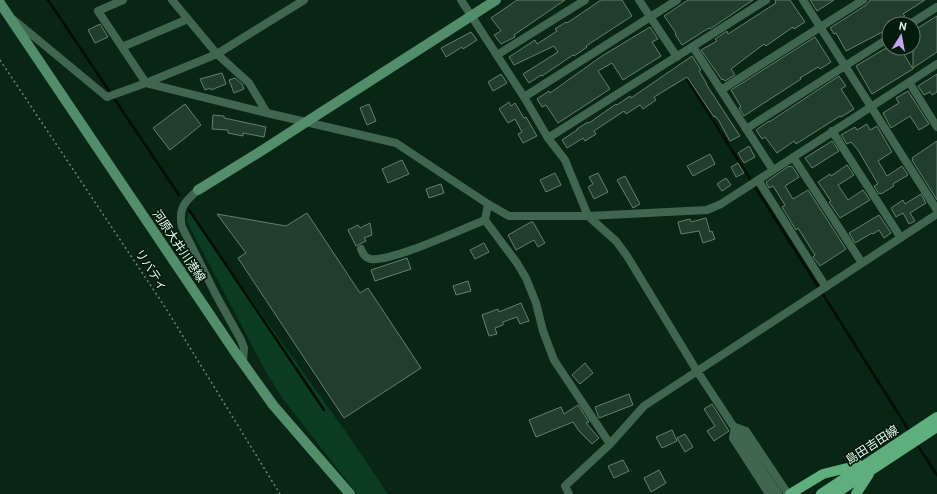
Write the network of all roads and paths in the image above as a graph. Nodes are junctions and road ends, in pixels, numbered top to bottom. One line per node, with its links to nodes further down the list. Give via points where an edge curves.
1 (123, 0): 21 (street, via 98,11)
2 (172, 0): 18 (street)
3 (304, 0): 23 (street)
4 (462, 0): 15 (street)
5 (496, 0): 15 (main road)
6 (585, 0): 24 (street)
7 (639, 0): 16 (street)
8 (677, 0): 16 (street)
9 (766, 0): 22 (street)
10 (803, 0): 19 (street)
11 (863, 0): 19 (street)
12 (0, 3): 14 (main road, 河原大井川港線)
13 (937, 7): 17 (street)
14 (8, 15): 30 (street, via 107,97); 53 (main road, 河原大井川港線)
15 (471, 16): 24 (street); 35 (main road)
16 (650, 17): 25 (street); 32 (street)
17 (921, 17)
18 (188, 19): 21 (street); 23 (street)
19 (820, 27): 28 (street); 31 (street)
20 (881, 43): 28 (street)
21 (122, 47): 30 (street)
22 (693, 47): 25 (street); 31 (street)
23 (217, 54): 30 (street); 34 (street, via 249,83)
24 (497, 56): 32 (street)
25 (677, 57): 39 (street)
26 (0, 60): 60 (path, リバティ, via 165,307)
27 (937, 64): 29 (street)
28 (845, 67): 33 (street); 37 (street)
29 (909, 82): 33 (street); 36 (street)
30 (146, 83): 34 (street)
31 (721, 90): 37 (street)
32 (524, 97): 39 (street)
33 (871, 106): 38 (street); 45 (street)
34 (267, 113): 35 (street)
35 (306, 122): 43 (main road); 44 (street, via 396,143)
36 (937, 127)
37 (746, 129): 41 (street)
38 (832, 131): 40 (street); 49 (street)
39 (548, 138): 47 (street, via 565,160)
40 (793, 157): 41 (street); 51 (street)
41 (774, 170): 42 (street)
42 (758, 180): 47 (street, via 707,210); 52 (street)
43 (198, 190): 53 (street, via 181,210 182,227 244,348)
44 (488, 204): 47 (street, via 509,216); 48 (street)
45 (937, 210)
46 (937, 214): 49 (street)
47 (588, 216): 54 (street, via 616,241 627,256)
48 (485, 220): 50 (street, via 403,253 380,259 370,259); 58 (street, via 518,263 526,278 554,360)
49 (901, 238): 51 (street)
50 (361, 249)
51 (862, 263): 52 (street)
52 (826, 287): 54 (street)
53 (243, 361): 61 (main road, 河原大井川港線, via 273,405)
54 (697, 371): 56 (street); 58 (street, via 644,406)
55 (937, 417): 59 (main road, 島田吉田線)
56 (735, 427): 63 (street, via 733,438); 64 (street); 65 (street, via 746,430)
57 (937, 427): 59 (main road, 島田吉田線)
58 (610, 444): 62 (street, via 565,486)
59 (870, 466): 65 (main road, via 824,474); 66 (main road, 島田吉田線); 67 (main road, 島田吉田線); 68 (main road)
60 (280, 494)
61 (350, 494)
62 (569, 494)
63 (769, 494)
64 (778, 494)
65 (789, 494)
66 (821, 494)
67 (835, 494)
68 (856, 494)

